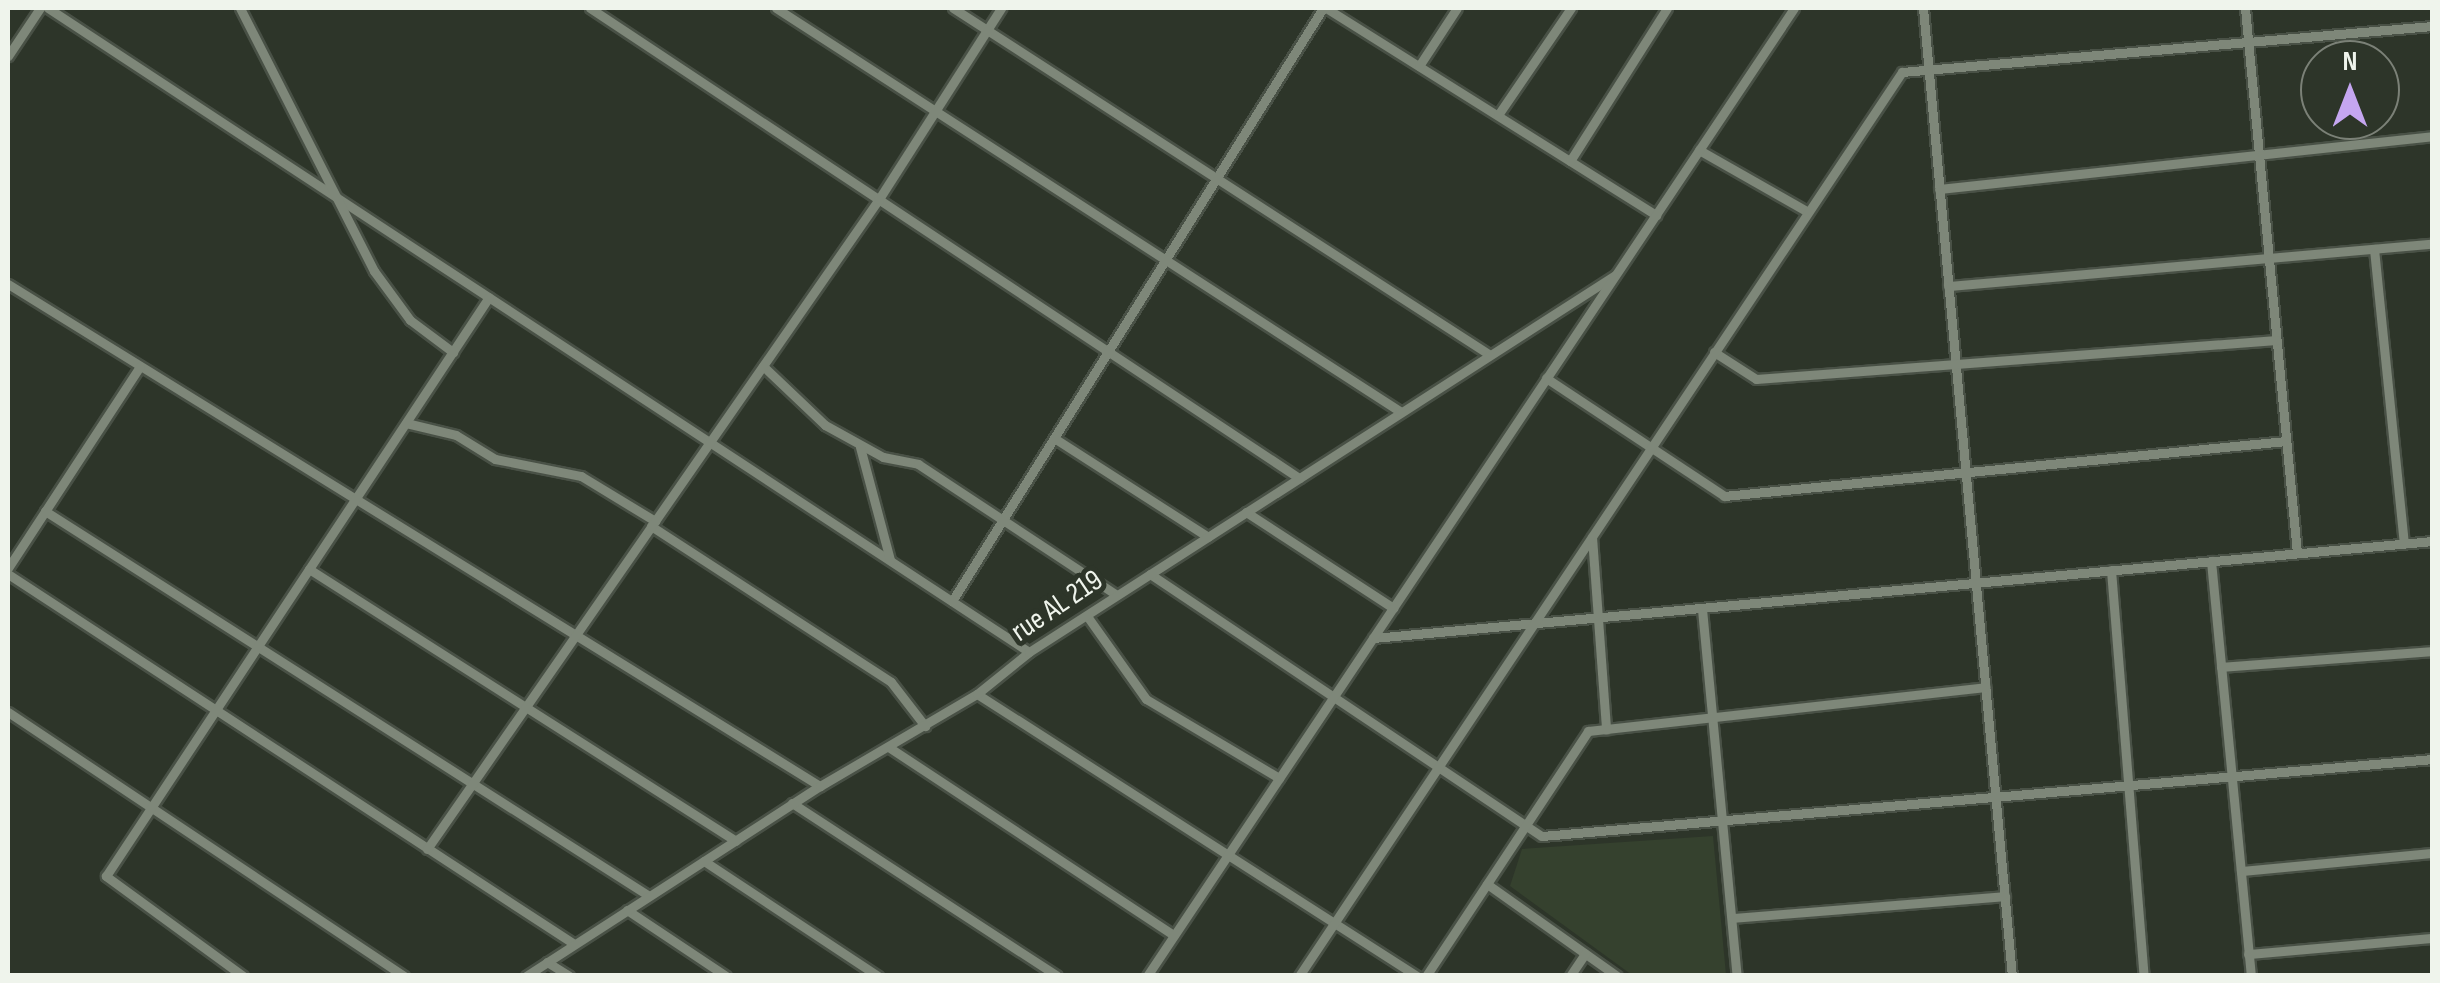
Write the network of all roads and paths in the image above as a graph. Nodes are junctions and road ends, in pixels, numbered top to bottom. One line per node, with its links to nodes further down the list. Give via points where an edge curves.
1 (40, 8): 18 (street)
2 (48, 8): 29 (street)
3 (240, 8): 29 (street)
4 (590, 8): 30 (street)
5 (776, 8): 21 (street)
6 (953, 8): 16 (street)
7 (1000, 8): 16 (street)
8 (1324, 8): 19 (street); 27 (street)
9 (1457, 8): 19 (street)
10 (1571, 8): 22 (street)
11 (1667, 8): 26 (street)
12 (1794, 8): 24 (street)
13 (1923, 8): 20 (street)
14 (2246, 8): 17 (street)
15 (2432, 26): 17 (street)
16 (986, 30): 21 (street); 27 (street)
17 (2248, 42): 20 (street); 25 (street)
18 (8, 56)
19 (1419, 66): 22 (street)
20 (1928, 69): 28 (street); 31 (street, via 1902,72)
21 (935, 111): 30 (street); 36 (street)
22 (1498, 116): 26 (street)
23 (2432, 136): 25 (street)
24 (1699, 150): 31 (street); 32 (street)
25 (2259, 154): 28 (street); 35 (street)
26 (1570, 160): 32 (street)
27 (1215, 180): 36 (street); 45 (street)
28 (1940, 189): 39 (street)
29 (334, 196): 40 (street); 43 (street, via 393,300)
30 (879, 199): 42 (street); 48 (street)
31 (1808, 212): 44 (street)
32 (1656, 215): 37 (street)
33 (2432, 244): 34 (street)
34 (2374, 249): 35 (street); 67 (street)
35 (2269, 258): 39 (street); 41 (street)
36 (1165, 260): 42 (street); 50 (street)
37 (1615, 275): 45 (street, rue AL 219); 49 (street)
38 (8, 284): 47 (street)
39 (1948, 286): 46 (street)
40 (489, 297): 43 (street); 53 (street)
41 (2277, 340): 46 (street); 54 (street)
42 (1109, 350): 52 (street); 58 (street)
43 (453, 352): 51 (street)
44 (1714, 352): 46 (street, via 1756,379); 56 (street)
45 (1490, 355): 50 (street, rue AL 219)
46 (1956, 365): 57 (street)
47 (140, 366): 59 (street); 60 (street)
48 (763, 366): 53 (street); 55 (street, via 825,425)
49 (1546, 378): 56 (street); 78 (street)
50 (1401, 412): 58 (street, rue AL 219)
51 (406, 423): 59 (street); 63 (street, via 456,435 495,459 581,476)
52 (1054, 438): 62 (street); 65 (street)
53 (710, 442): 63 (street); 69 (street)
54 (2286, 442): 57 (street); 68 (street)
55 (860, 446): 62 (street, via 918,464); 69 (street)
56 (1650, 447): 57 (street, via 1724,496); 64 (street)
57 (1966, 472): 75 (street)
58 (1299, 478): 61 (street, rue AL 219)
59 (356, 499): 71 (street); 83 (street)
60 (45, 511): 73 (street); 85 (street)
61 (1246, 512): 65 (street, rue AL 219); 78 (street)
62 (1005, 516): 76 (street); 77 (street)
63 (653, 524): 83 (street); 96 (street, via 891,682)
64 (1592, 535): 81 (street); 82 (street)
65 (1208, 537): 74 (street, rue AL 219)
66 (2432, 540): 67 (street)
67 (2404, 543): 68 (street)
68 (2297, 553): 70 (street)
69 (890, 560): 77 (street)
70 (2211, 561): 72 (street); 88 (street)
71 (309, 569): 85 (street); 92 (street)
72 (2112, 570): 75 (street); 104 (street)
73 (8, 571): 93 (street)
74 (1150, 574): 76 (street, rue AL 219); 91 (street)
75 (1976, 583): 79 (street); 89 (street)
76 (1117, 595): 80 (street, rue AL 219)
77 (952, 601): 87 (street)
78 (1393, 608): 84 (street)
79 (1702, 609): 81 (street); 95 (street)
80 (1087, 616): 87 (street, rue AL 219); 102 (street, via 1146,699)
81 (1598, 618): 82 (street); 97 (street)
82 (1536, 619): 84 (street); 100 (street)
83 (576, 635): 92 (street); 105 (street)
84 (1372, 638): 91 (street)
85 (258, 647): 93 (street); 103 (street)
86 (2432, 650): 88 (street)
87 (1030, 652): 90 (street, rue AL 219)
88 (2221, 667): 101 (street)
89 (1986, 687): 95 (street); 106 (street)
90 (977, 694): 96 (street, rue AL 219); 114 (street)
91 (1334, 696): 100 (street); 102 (street)
92 (526, 707): 103 (street); 111 (street)
93 (216, 710): 108 (street); 112 (street)
94 (8, 712): 108 (street)
95 (1712, 717): 97 (street); 109 (street)
96 (925, 726): 98 (street, rue AL 219)
97 (1606, 729): 110 (street, via 1588,731)
98 (890, 748): 105 (street, rue AL 219); 123 (street)
99 (2432, 759): 101 (street)
100 (1438, 766): 110 (street); 122 (street)
101 (2231, 776): 104 (street); 116 (street)
102 (1279, 778): 114 (street)
103 (472, 784): 112 (street); 118 (street)
104 (2129, 785): 106 (street); 144 (street)
105 (820, 786): 107 (street, rue AL 219)
106 (1996, 796): 109 (street); 119 (street)
107 (792, 804): 111 (street, rue AL 219); 135 (street)
108 (152, 808): 129 (street, via 106,876); 130 (street)
109 (1722, 820): 110 (street, via 1542,836); 121 (street)
110 (1526, 825): 117 (street)
111 (736, 841): 115 (street, rue AL 219)
112 (427, 849): 125 (street)
113 (2432, 853): 116 (street)
114 (1228, 854): 122 (street); 123 (street)
115 (704, 861): 118 (street, rue AL 219); 134 (street)
116 (2240, 871): 127 (street)
117 (1487, 884): 126 (street); 139 (street)
118 (648, 896): 120 (street, rue AL 219)
119 (2005, 896): 121 (street); 143 (street)
120 (627, 910): 125 (street, rue AL 219); 133 (street)
121 (1732, 918): 142 (street)
122 (1334, 922): 137 (street); 138 (street)
123 (1174, 936): 136 (street)
124 (2432, 938): 127 (street)
125 (574, 944): 128 (street, rue AL 219)
126 (1584, 954): 140 (street); 141 (street)
127 (2248, 954): 145 (street)
128 (548, 962): 131 (street, rue AL 219); 132 (street)
129 (242, 976)
130 (404, 976)
131 (526, 976)
132 (569, 976)
133 (726, 976)
134 (878, 976)
135 (1057, 976)
136 (1147, 976)
137 (1299, 976)
138 (1417, 976)
139 (1426, 976)
140 (1570, 976)
141 (1617, 976)
142 (1737, 976)
143 (2012, 976)
144 (2144, 976)
145 (2250, 976)

